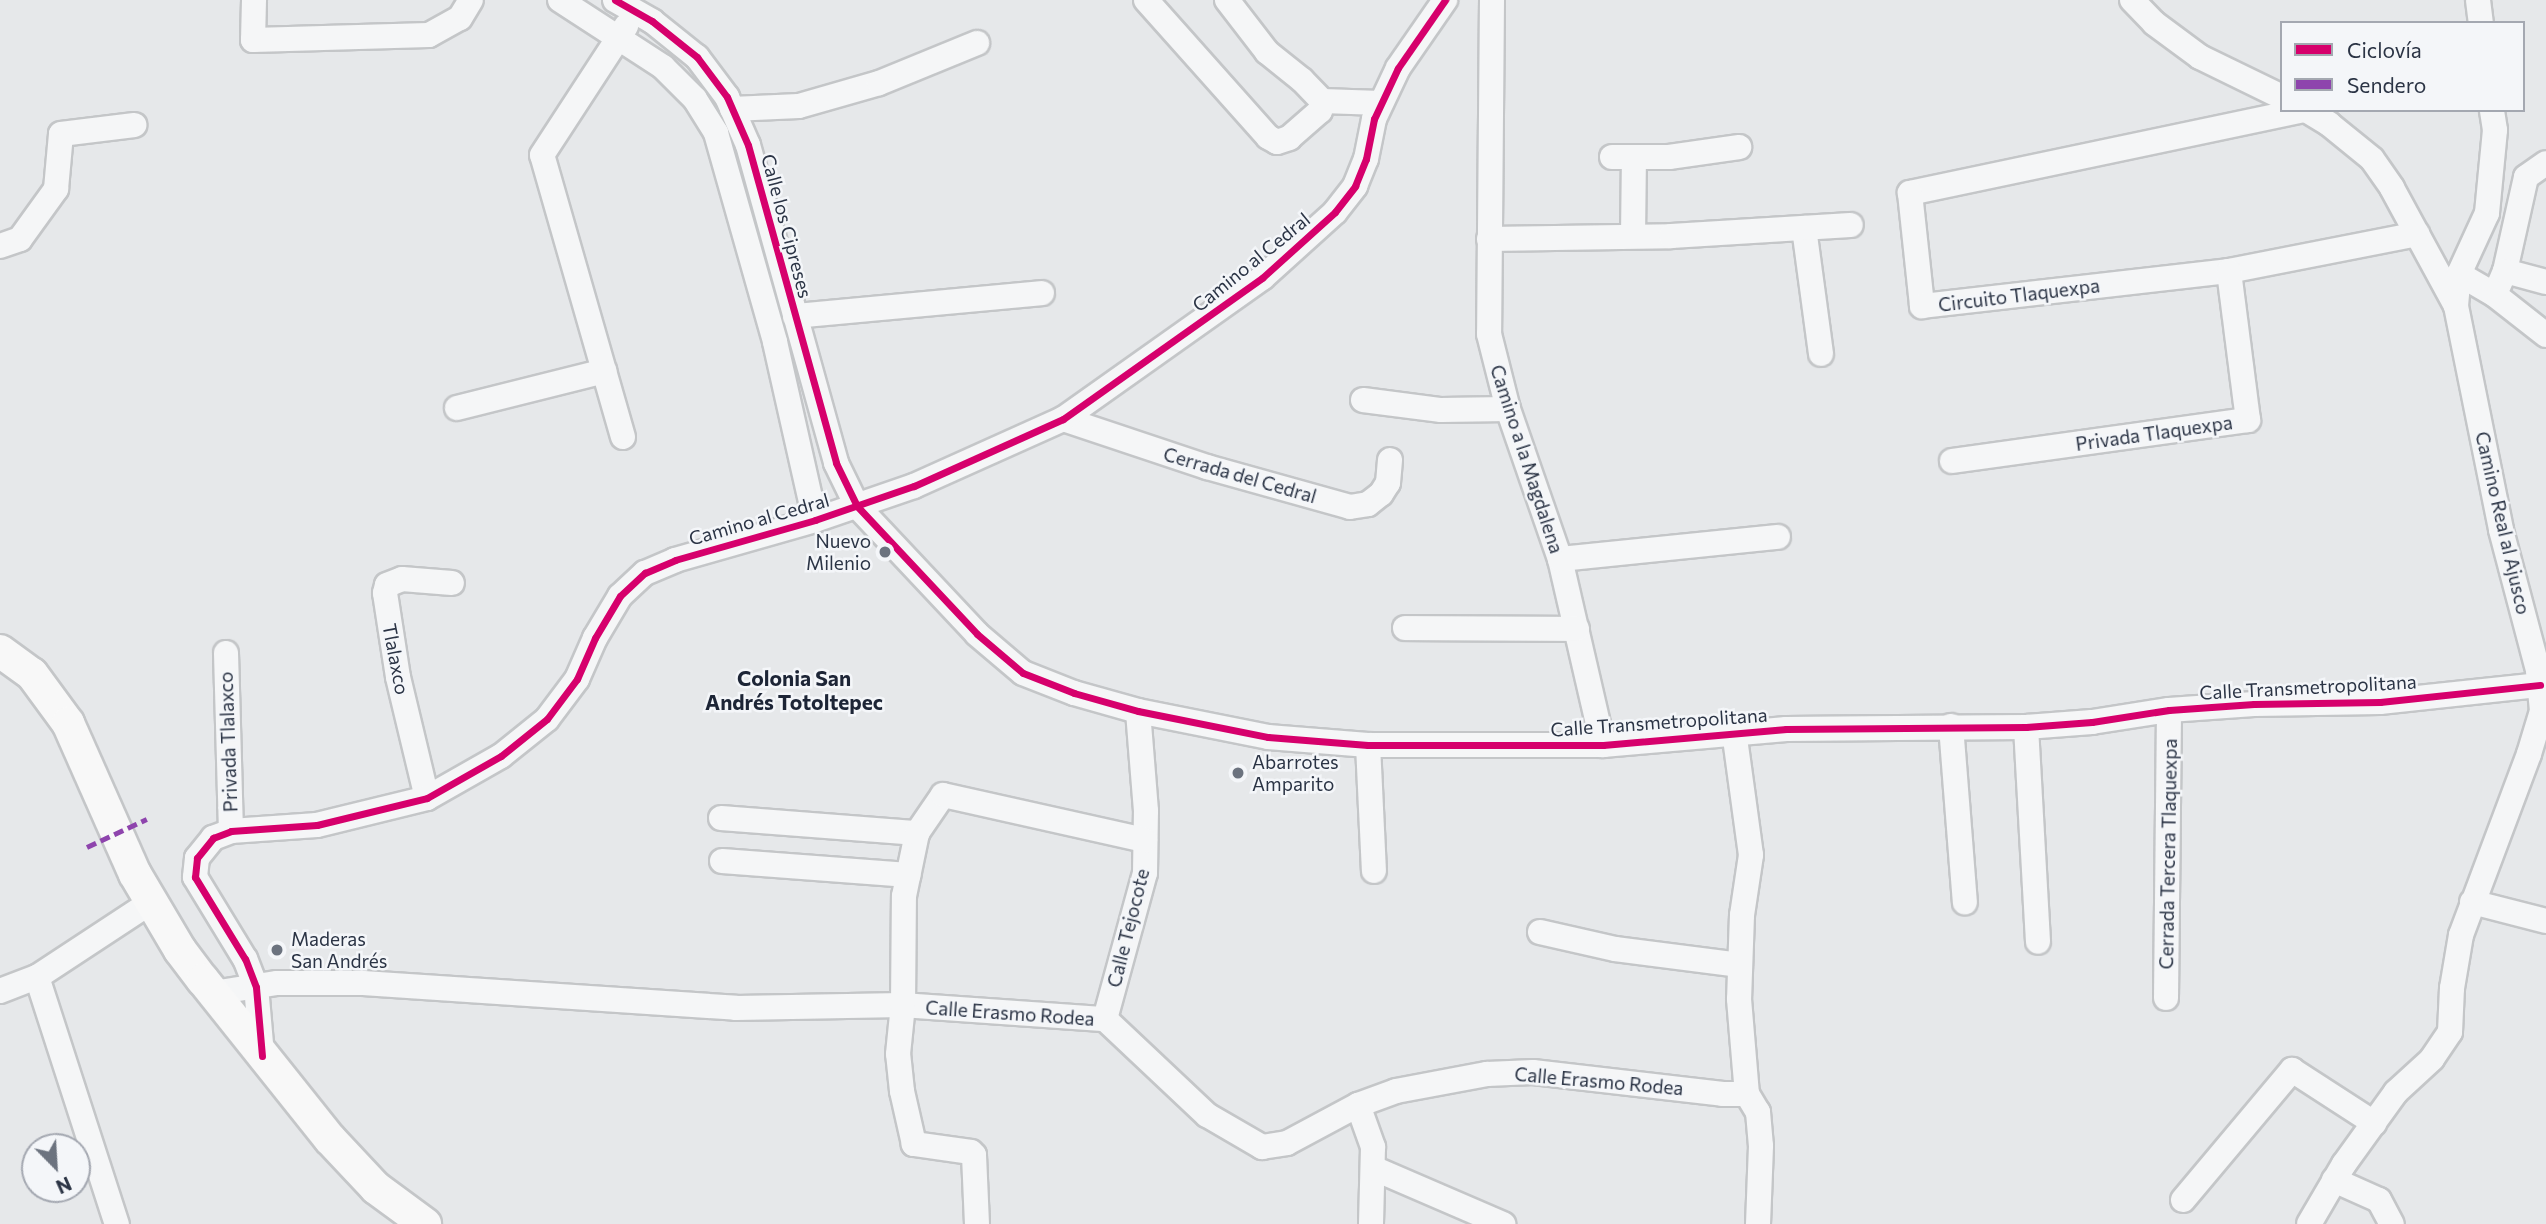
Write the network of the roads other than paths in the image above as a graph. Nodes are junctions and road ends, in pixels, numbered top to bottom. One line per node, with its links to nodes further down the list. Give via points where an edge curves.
1 (254, 0): 2 (street, via 253,40 429,35 460,18)
2 (471, 0)
3 (560, 0): 12 (street)
4 (1146, 0): 15 (street, via 1268,138 1277,142 1289,138 1320,111)
5 (1227, 0): 15 (street, via 1267,52)
6 (1445, 0): 16 (street, Camino al Cedral, via 1398,68)
7 (1492, 0): 28 (street, Camino a la Magdalena)
8 (2132, 0): 14 (street, via 2200,57)
9 (2479, 0): 11 (street)
10 (630, 4): 12 (street); 17 (street, Calle los Cipreses, via 697,57)
11 (2481, 21)
12 (618, 39): 40 (street, via 542,155); 49 (street, via 663,66 695,99 716,133 775,342)
13 (976, 43): 17 (street, via 879,83 799,106)
14 (2280, 96)
15 (1322, 102): 16 (street)
16 (1381, 103): 44 (street, Camino al Cedral, via 1355,186 1335,212 1262,278)
17 (732, 109): 37 (street, Calle los Cipreses, via 748,145)
18 (2295, 112): 30 (street, Circuito Tlaquexpa, via 1910,193 1923,306)
19 (2308, 112): 26 (street, Camino Real al Ajusco, via 2372,159)
20 (2492, 112): 32 (street, via 2495,130 2487,213)
21 (134, 125): 29 (street, via 61,134 56,189 20,239)
22 (1739, 147): 27 (street, via 1623,158)
23 (2546, 163): 31 (street, via 2526,177)
24 (1851, 225): 25 (street)
25 (1804, 228): 27 (street); 39 (street)
26 (2417, 234): 30 (street, Circuito Tlaquexpa); 36 (street, Camino Real al Ajusco)
27 (1633, 236): 28 (street)
28 (1489, 239): 43 (street, Camino a la Magdalena, via 1489,334)
29 (0, 246)
30 (2229, 271): 47 (street, Privada Tlaquexpa, via 2248,420)
31 (2505, 271): 33 (street); 35 (street)
32 (2459, 274): 35 (street); 36 (street)
33 (2546, 282)
34 (1042, 293): 37 (street)
35 (2495, 295): 38 (street)
36 (2456, 306): 55 (street, Camino Real al Ajusco, via 2501,530)
37 (795, 316): 48 (street, Calle los Cipreses, via 836,463)
38 (2546, 335)
39 (1821, 354)
40 (604, 371): 42 (street); 45 (street)
41 (1363, 400): 43 (street, via 1441,410)
42 (457, 408)
43 (1508, 409): 51 (street, Camino a la Magdalena)
44 (1063, 419): 46 (street, Cerrada del Cedral, via 1207,467 1350,507 1368,504 1381,494 1388,483); 48 (street, Camino al Cedral, via 914,486)
45 (623, 437)
46 (1390, 460)
47 (1952, 461)
48 (857, 506): 49 (street, Camino al Cedral); 60 (street, Calle Transmetropolitana, via 977,634 1023,673)
49 (814, 520): 66 (street, Camino al Cedral, via 645,573 620,596 577,679 547,719 501,756)
50 (1778, 537): 51 (street)
51 (1560, 559): 54 (street, Camino a la Magdalena)
52 (452, 583): 66 (street, Tlalaxco, via 402,579 387,585 385,593 398,677)
53 (1405, 628): 54 (street)
54 (1577, 629): 65 (street, Camino a la Magdalena)
55 (2538, 638): 58 (street, Camino Real al Ajusco)
56 (0, 651): 74 (main road, via 32,674 68,723)
57 (226, 653): 68 (street, Privada Tlalaxco)
58 (2540, 685): 59 (street, Calle Transmetropolitana, via 2380,702); 76 (street, Camino Real al Ajusco, via 2542,711 2529,754)
59 (2169, 710): 62 (street, Calle Transmetropolitana); 85 (street, Cerrada Tercera Tlaquexpa)
60 (1138, 711): 64 (street, Calle Transmetropolitana, via 1268,737); 70 (street, Calle Tejocote)
61 (1951, 726): 62 (street, Calle Transmetropolitana); 63 (street, Calle Transmetropolitana); 75 (street)
62 (2026, 727): 79 (street)
63 (1734, 731): 65 (street, Calle Transmetropolitana); 80 (street, via 1751,855)
64 (1368, 745): 65 (street, Calle Transmetropolitana); 72 (street)
65 (1602, 745)
66 (427, 798): 68 (street, Camino al Cedral, via 317,825)
67 (721, 818): 69 (street)
68 (231, 831): 82 (street, Camino al Cedral, via 202,848 195,877)
69 (917, 833): 70 (street, via 943,795); 73 (street)
70 (1145, 840): 87 (street, Calle Tejocote, via 1145,873)
71 (723, 861): 73 (street)
72 (1374, 872)
73 (908, 875): 86 (street)
74 (151, 902): 81 (street); 84 (main road)
75 (1965, 902)
76 (2472, 902): 77 (street); 91 (street, Camino Real al Ajusco, via 2461,934 2450,1032)
77 (2541, 915)
78 (1540, 932): 80 (street, via 1615,949)
79 (2038, 942)
80 (1740, 965): 89 (street)
81 (37, 977): 83 (street); 95 (street)
82 (256, 986): 84 (street, Calle Erasmo Rodea); 86 (street, Calle Erasmo Rodea, via 363,983 736,1009); 88 (street, Camino al Cedral)
83 (0, 991)
84 (213, 993): 88 (main road)
85 (2166, 998)
86 (902, 1005): 87 (street, Calle Erasmo Rodea); 97 (street, via 898,1054 911,1139 918,1146 974,1155)
87 (1105, 1019): 90 (street, Calle Erasmo Rodea, via 1207,1115 1262,1147 1287,1143)
88 (262, 1056): 96 (main road, via 363,1174)
89 (1747, 1094): 90 (street, Calle Erasmo Rodea, via 1533,1072 1440,1082); 100 (street, via 1758,1112 1761,1146)
90 (1358, 1105): 92 (street, via 1373,1147)
91 (2374, 1123): 93 (street, Camino Real al Ajusco); 94 (street, via 2292,1070)
92 (1373, 1168): 98 (street); 99 (street)
93 (2334, 1180): 101 (street, Camino Real al Ajusco); 102 (street, via 2379,1200)
94 (2182, 1200)
95 (117, 1224)
96 (425, 1224)
97 (977, 1224)
98 (1371, 1224)
99 (1503, 1224)
100 (1758, 1224)
101 (2309, 1224)
102 (2392, 1224)

